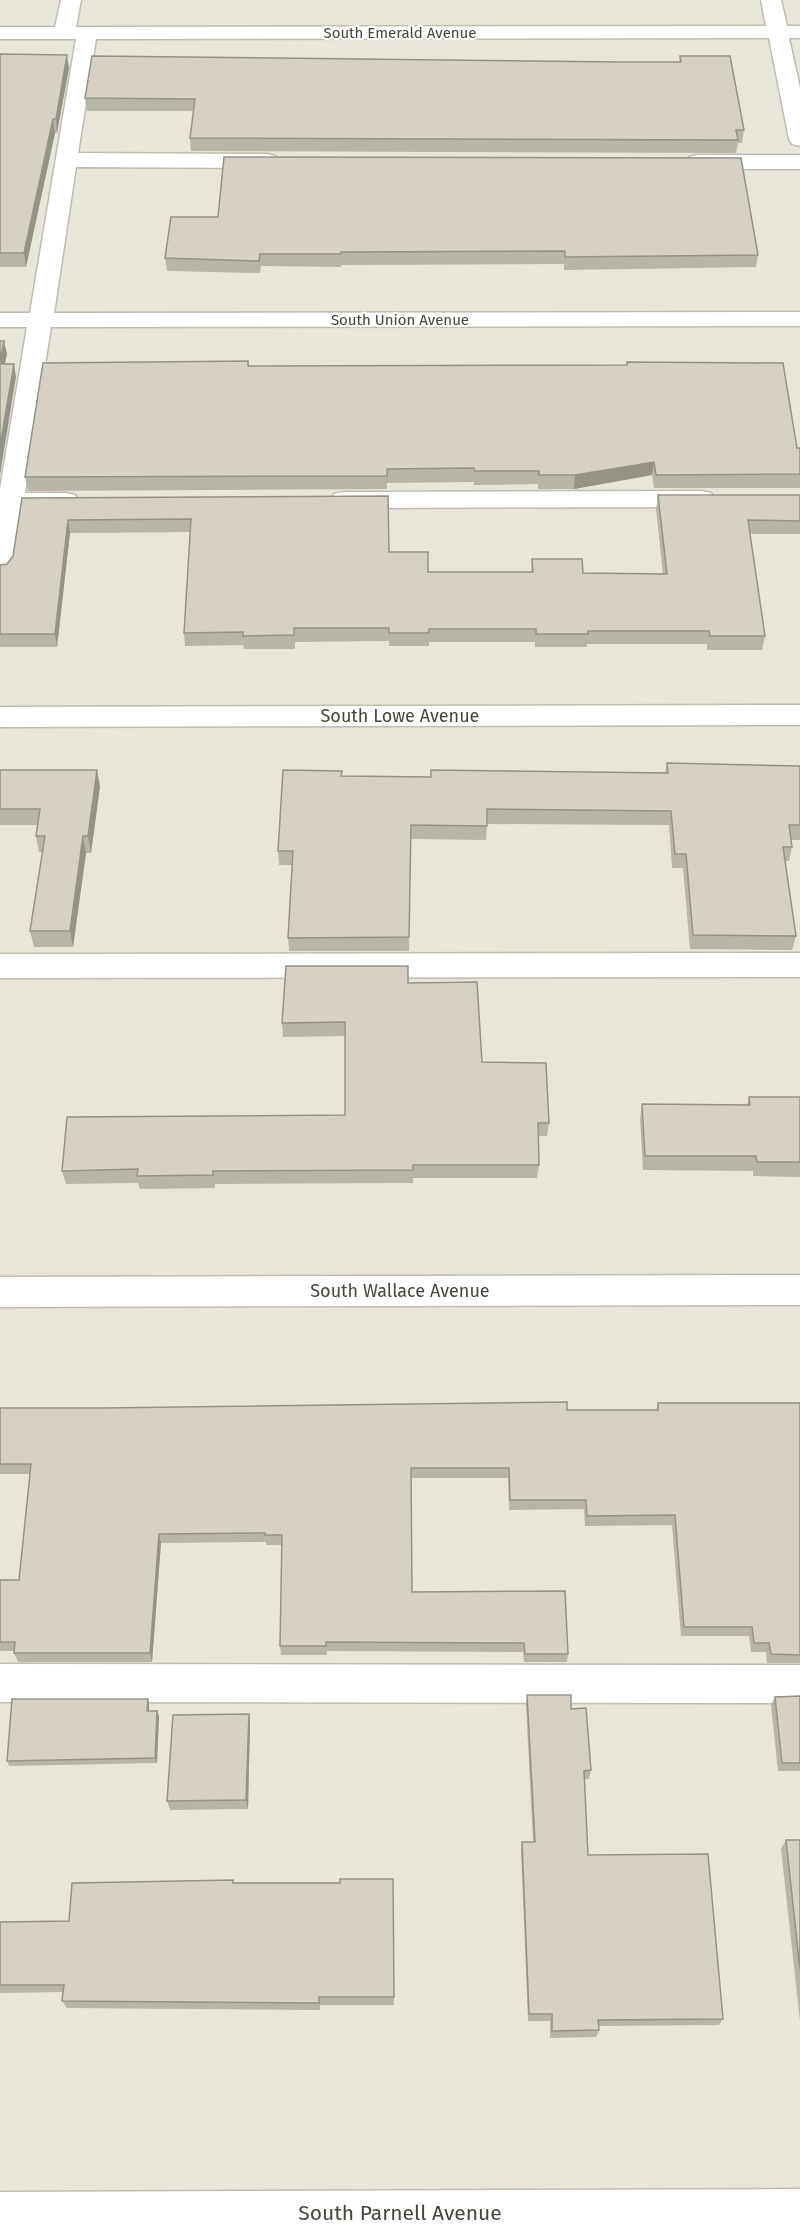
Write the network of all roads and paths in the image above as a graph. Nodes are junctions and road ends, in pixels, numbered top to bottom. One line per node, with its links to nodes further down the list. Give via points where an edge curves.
1 (71, 0): 6 (street)
2 (771, 0): 3 (street)
3 (777, 32): 4 (street, South Emerald Avenue); 6 (street, South Emerald Avenue); 7 (street)
4 (800, 32)
5 (0, 33): 6 (street, South Emerald Avenue)
6 (76, 33): 8 (street)
7 (800, 139)
8 (66, 160): 9 (street); 14 (street)
9 (294, 161)
10 (676, 162): 11 (street)
11 (800, 162)
12 (800, 319): 14 (street, South Union Avenue)
13 (0, 320): 14 (street, South Union Avenue)
14 (41, 320): 17 (street)
15 (728, 499): 16 (street)
16 (322, 500)
17 (11, 501): 18 (street); 19 (street)
18 (95, 501)
19 (0, 570)
20 (800, 715): 21 (street, South Lowe Avenue)
21 (0, 717)
22 (800, 965): 23 (street)
23 (0, 966)
24 (800, 1290): 25 (street, South Wallace Avenue)
25 (0, 1292)
26 (0, 1683): 27 (street)
27 (800, 1684)
28 (800, 2212): 29 (street, South Parnell Avenue)
29 (0, 2215)

